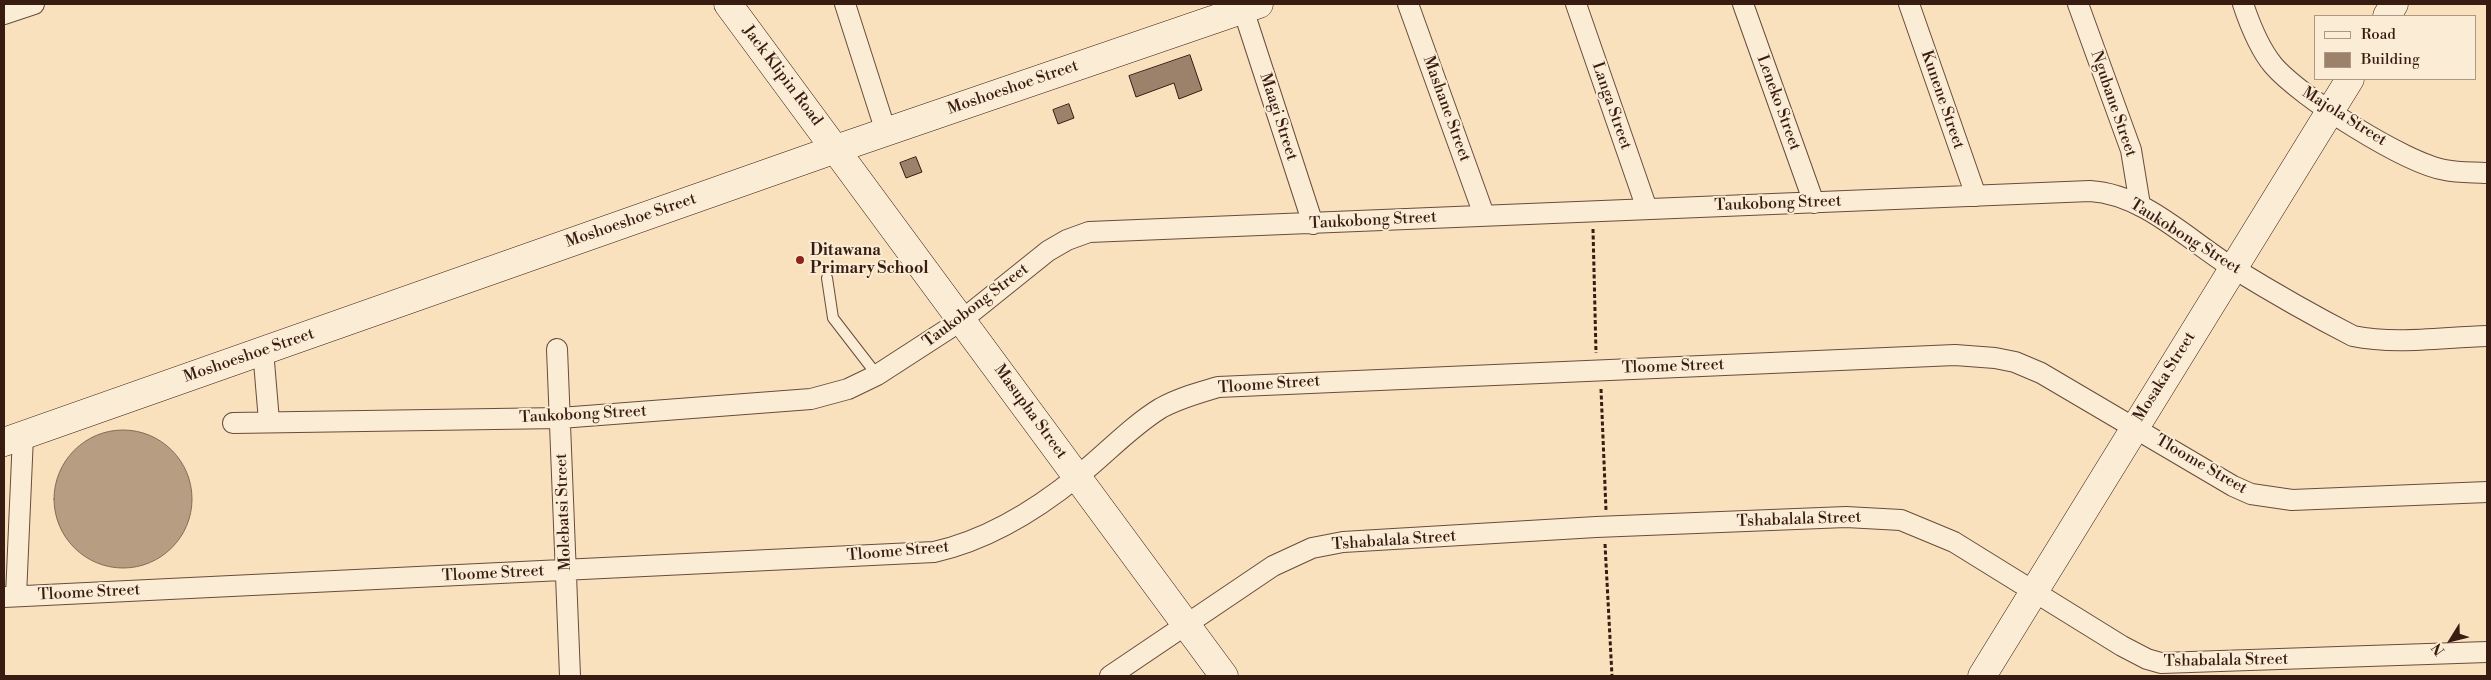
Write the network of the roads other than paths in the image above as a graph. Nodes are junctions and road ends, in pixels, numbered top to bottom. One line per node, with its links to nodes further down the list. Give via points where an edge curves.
1 (34, 4): 12 (street)
2 (728, 4): 17 (street, Jack Klipin Road)
3 (845, 4): 16 (street)
4 (1408, 4): 23 (street, Mashane Street)
5 (1576, 4): 22 (street, Langa Street)
6 (1743, 4): 20 (street, Leneko Street)
7 (1909, 4): 19 (street, Kunene Street)
8 (2078, 4): 21 (street, Ngubane Street, via 2131,150)
9 (2243, 4): 15 (street, Majola Street, via 2273,65 2287,80)
10 (2394, 4): 13 (street)
11 (1251, 7): 16 (street, Moshoeshoe Street); 24 (street, Maagi Street)
12 (4, 14)
13 (2388, 15)
14 (2349, 80): 15 (street, Mosaka Street)
15 (2331, 111): 18 (street, Majola Street, via 2374,138 2428,165 2445,170); 25 (street, Mosaka Street)
16 (886, 132): 17 (street, Moshoeshoe Street)
17 (836, 149): 27 (street, Masupha Street); 30 (street, Moshoeshoe Street)
18 (2487, 173)
19 (1976, 196): 20 (street, Taukobong Street); 21 (street, Taukobong Street, via 2090,191 2114,195)
20 (1814, 203): 22 (street, Taukobong Street)
21 (2140, 205): 25 (street, Taukobong Street)
22 (1647, 209): 23 (street, Taukobong Street)
23 (1484, 215): 24 (street, Taukobong Street)
24 (1313, 224): 27 (street, Taukobong Street, via 1084,234 1048,251)
25 (2233, 268): 28 (street, Taukobong Street, via 2353,336 2392,339); 35 (street, Mosaka Street)
26 (827, 278): 31 (lane, via 834,318)
27 (962, 320): 31 (street, Taukobong Street); 37 (street, Masupha Street)
28 (2487, 336)
29 (557, 349): 32 (street, Molebatsi Street)
30 (263, 350): 33 (street); 36 (street, Moshoeshoe Street)
31 (877, 376): 32 (street, Taukobong Street, via 848,389 811,399)
32 (560, 418): 33 (street, Taukobong Street); 39 (street, Molebatsi Street)
33 (269, 421): 34 (street, Taukobong Street)
34 (233, 423)
35 (2134, 426): 37 (street, Tloome Street, via 2041,373 2015,362 1976,356 1218,387 1162,408); 38 (street, Tloome Street, via 2233,486 2275,499); 40 (street, Mosaka Street)
36 (13, 439): 41 (street)
37 (1077, 477): 39 (street, Tloome Street, via 1004,527 963,546 934,552); 42 (street, Masupha Street)
38 (2487, 492)
39 (566, 570): 41 (street, Tloome Street); 44 (street, Molebatsi Street)
40 (2034, 590): 42 (street, Tshabalala Street, via 1954,542 1901,520 1846,517 1606,527 1344,542 1312,548 1273,566); 43 (street, Tshabalala Street, via 2122,646 2160,663); 47 (street, Mosaka Street)
41 (10, 597)
42 (1187, 626): 45 (street, Tshabalala Street); 46 (street, Masupha Street)
43 (2487, 652)
44 (570, 676)
45 (1110, 676)
46 (1224, 676)
47 (1982, 676)

